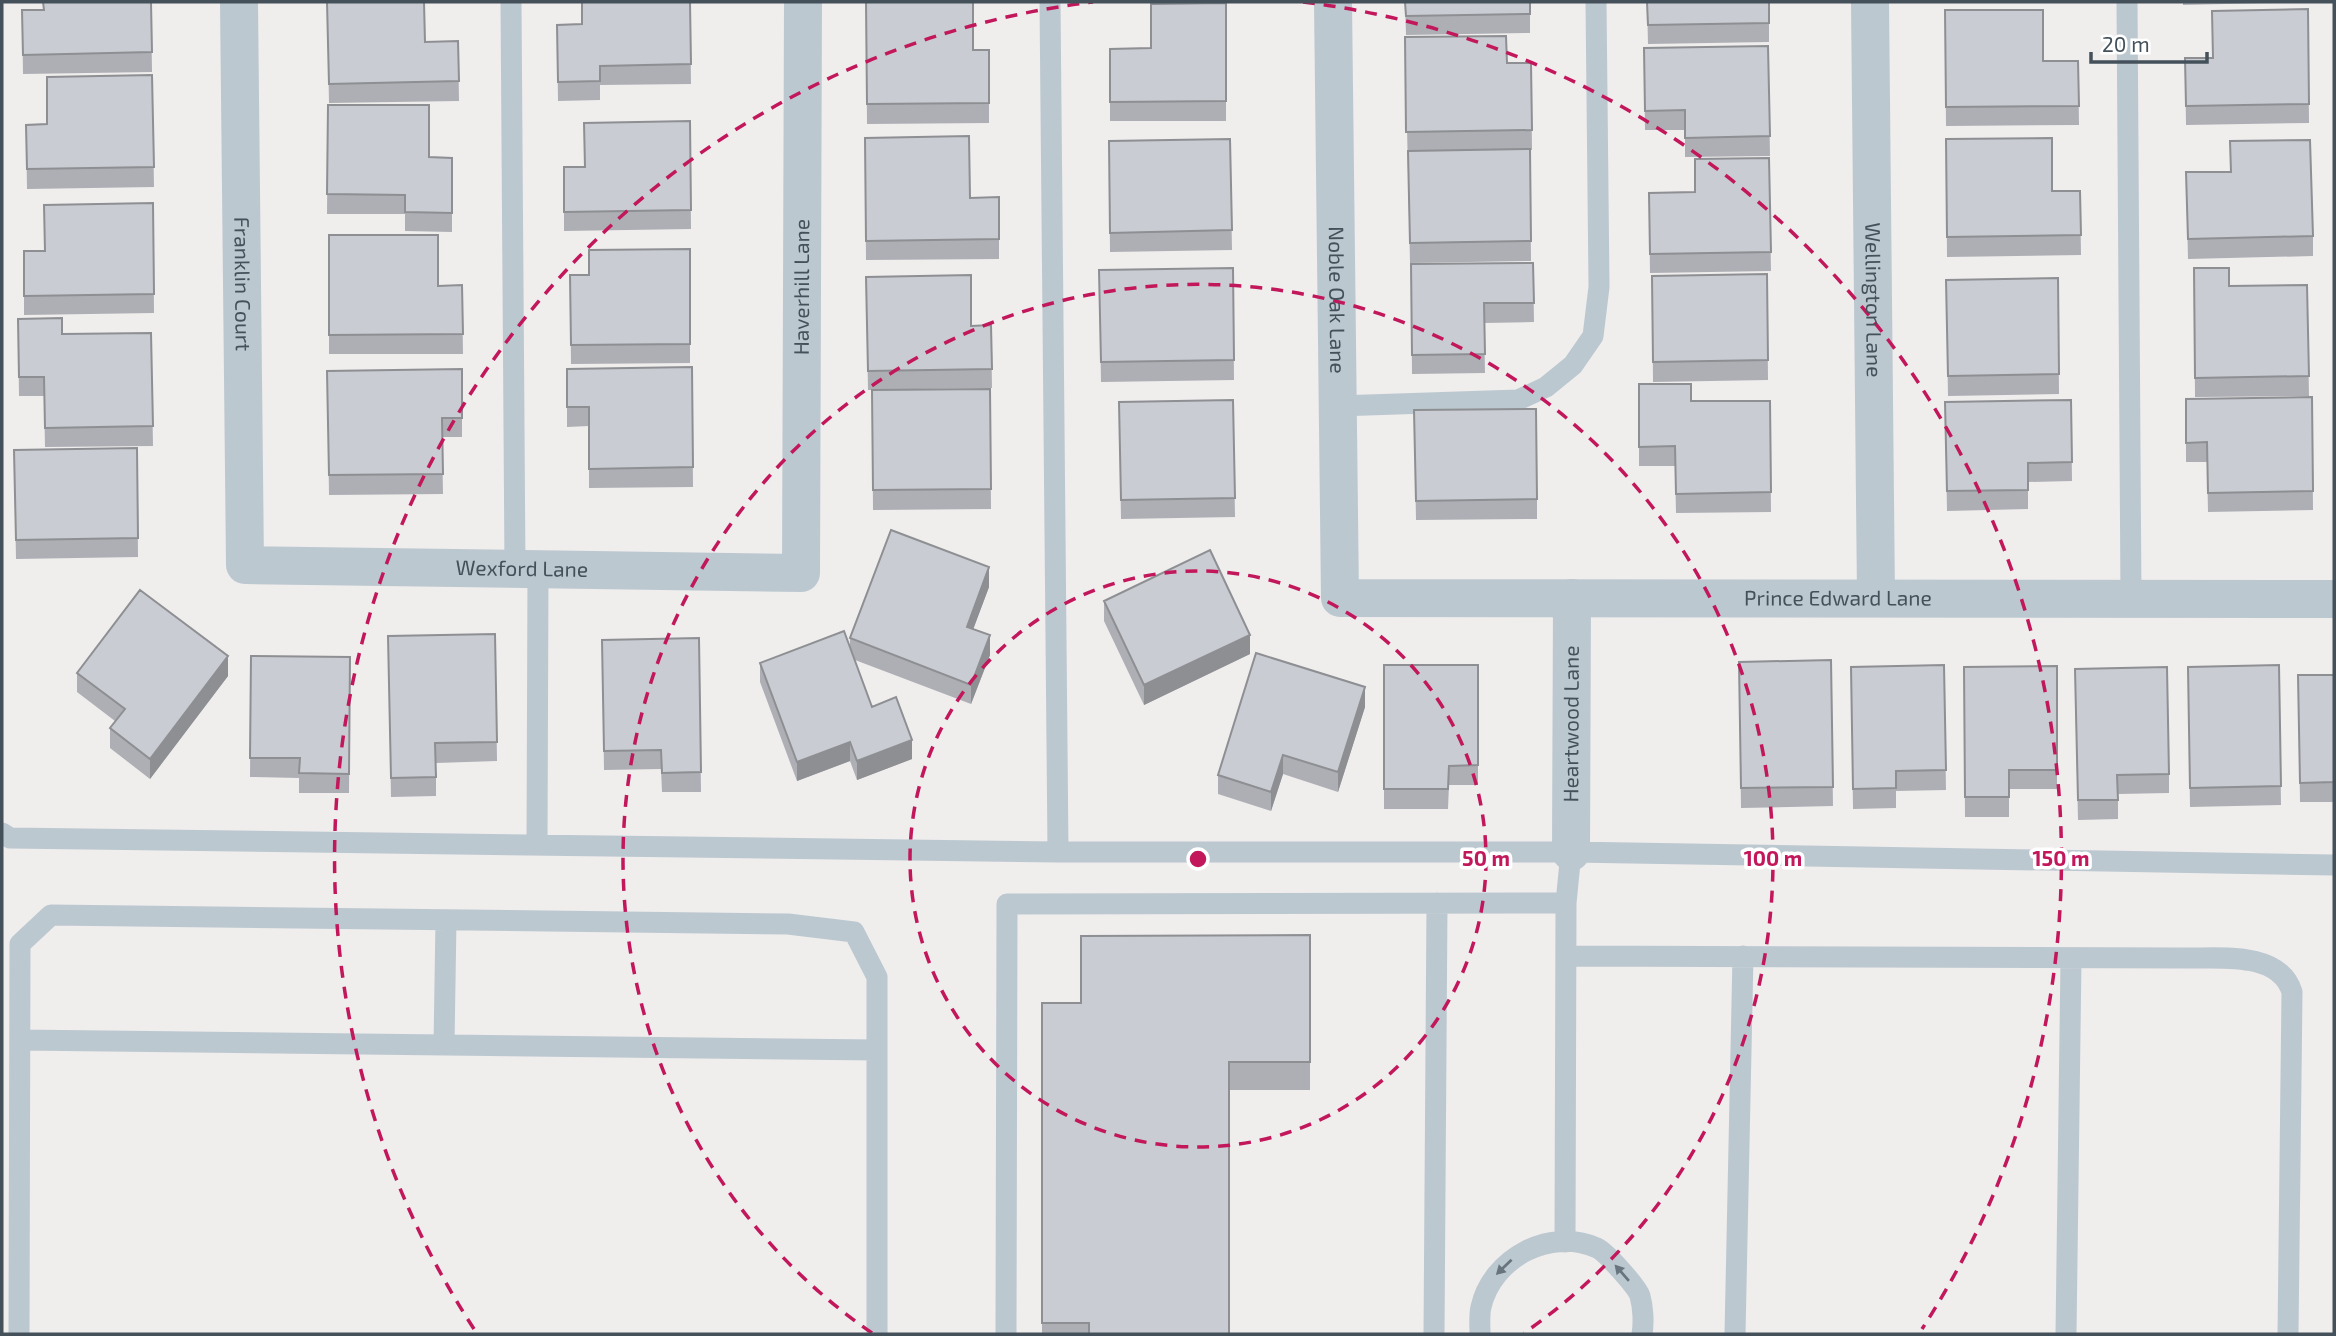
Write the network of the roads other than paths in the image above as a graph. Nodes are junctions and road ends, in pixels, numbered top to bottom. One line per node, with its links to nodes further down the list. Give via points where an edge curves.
1 (239, 2): 10 (street, Franklin Court)
2 (511, 2): 11 (lane)
3 (803, 2): 12 (street, Haverhill Lane)
4 (1050, 2): 20 (lane)
5 (1333, 2): 9 (street, Noble Oak Lane)
6 (1595, 2): 9 (lane, via 1599,287 1593,336 1564,372 1518,400)
7 (1870, 2): 15 (street, Wellington Lane)
8 (2127, 2): 16 (lane)
9 (1338, 406): 13 (street, Noble Oak Lane)
10 (245, 565): 11 (street, Wexford Lane)
11 (527, 569): 12 (street, Wexford Lane); 19 (lane)
12 (801, 573)
13 (1339, 598): 14 (street, Prince Edward Lane)
14 (1572, 598): 15 (street, Prince Edward Lane); 21 (street, Heartwood Lane)
15 (1876, 598): 16 (street, Prince Edward Lane)
16 (2131, 598): 17 (street, Prince Edward Lane)
17 (2334, 598)
18 (2, 833): 19 (lane, via 10,838)
19 (537, 845): 20 (lane)
20 (1058, 852): 21 (lane)
21 (1571, 852): 22 (lane); 24 (lane)
22 (2334, 865)
23 (1437, 903): 24 (lane); 35 (lane, via 1007,904); 36 (lane)
24 (1566, 903): 26 (lane)
25 (446, 920): 29 (lane, via 51,915 20,944); 30 (lane); 31 (lane, via 788,924 853,932 877,977)
26 (1566, 956): 27 (lane); 32 (lane)
27 (1743, 956): 28 (lane); 39 (lane)
28 (2071, 958): 40 (lane); 41 (lane, via 2246,960 2287,977 2292,992)
29 (20, 1040): 30 (lane); 33 (lane)
30 (444, 1045): 31 (lane)
31 (877, 1050): 34 (lane)
32 (1565, 1242): 37 (lane, one-way to 37, via 1541,1244 1517,1254 1496,1276 1481,1306); 38 (lane, one-way to 32, via 1639,1294 1616,1266 1598,1248)
33 (19, 1334)
34 (877, 1334)
35 (1006, 1334)
36 (1434, 1334)
37 (1480, 1334)
38 (1643, 1334)
39 (1735, 1334)
40 (2066, 1334)
41 (2288, 1334)

